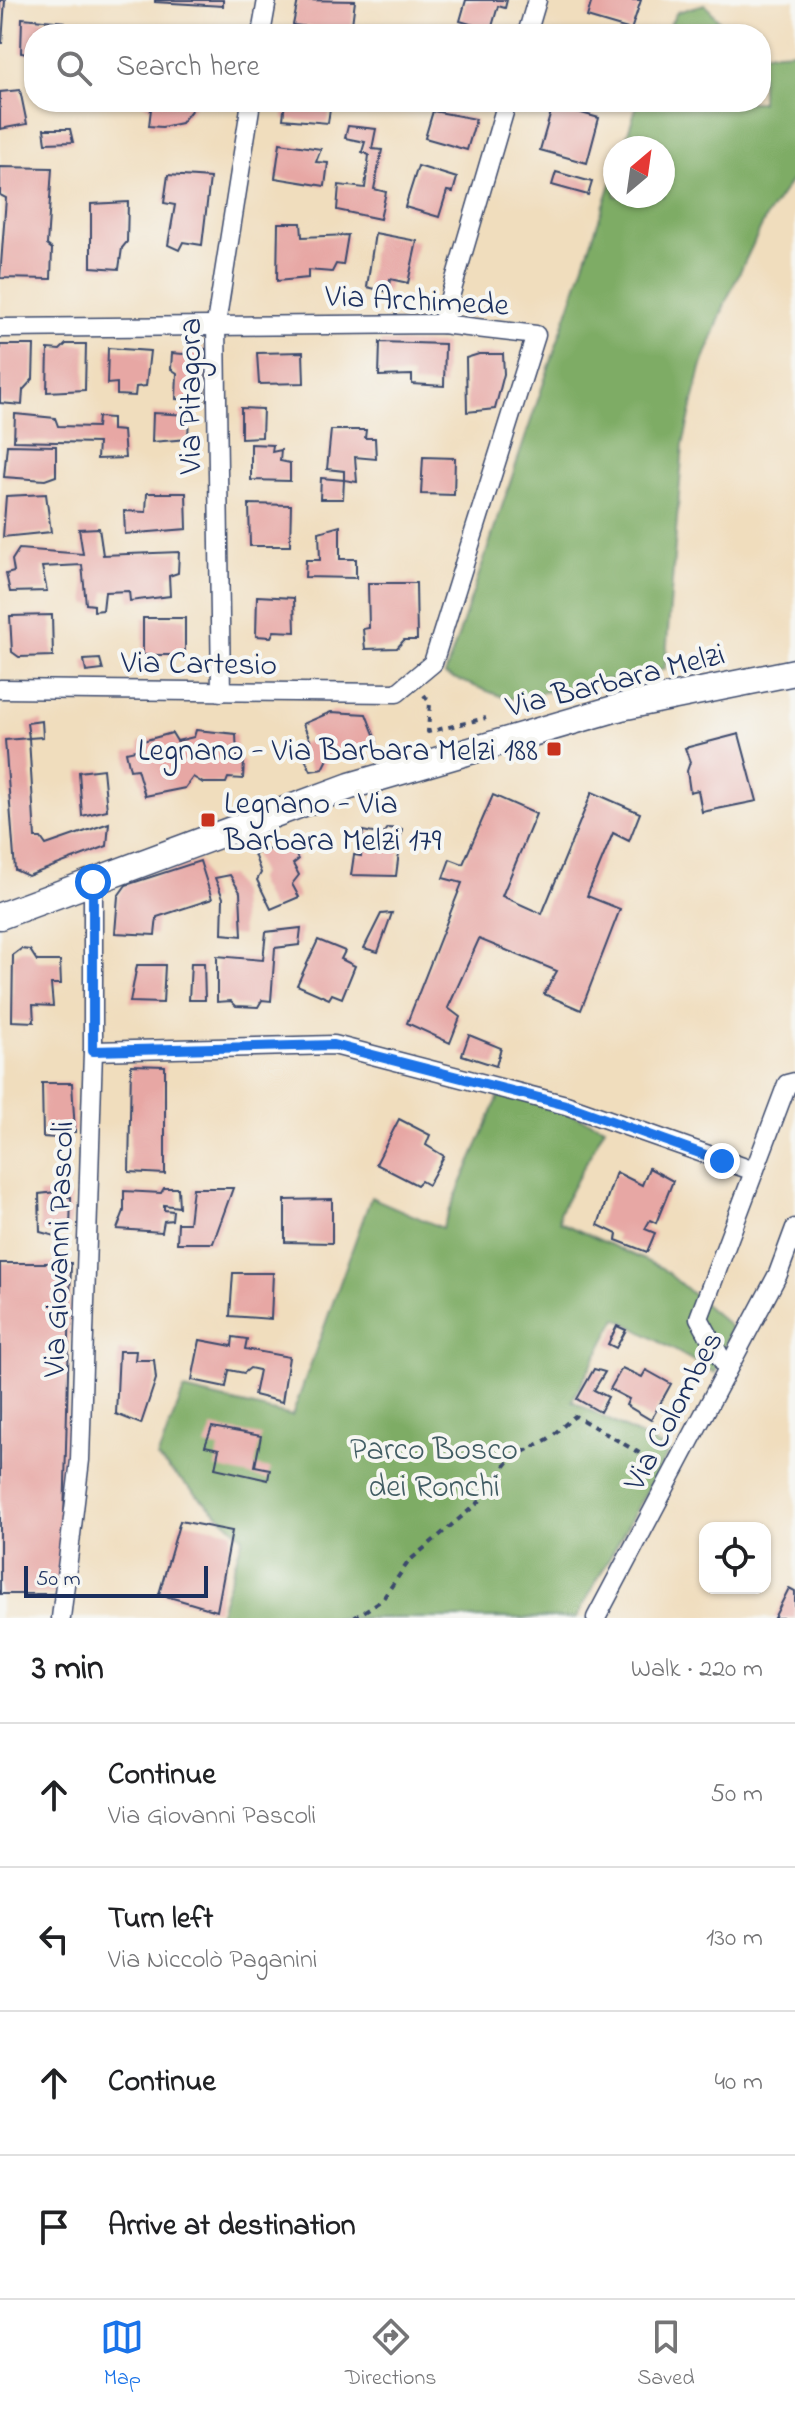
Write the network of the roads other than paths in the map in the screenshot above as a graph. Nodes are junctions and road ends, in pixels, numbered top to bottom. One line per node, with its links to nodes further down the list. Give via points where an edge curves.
1 (267, 0): 3 (street)
2 (537, 0): 4 (street)
3 (263, 24)
4 (530, 24)
5 (249, 112): 7 (street, Via Pitagora)
6 (504, 112): 8 (street)
7 (216, 324): 8 (street, Via Archimede); 9 (street, Via Archimede); 12 (street, Via Pitagora)
8 (442, 324): 13 (street, Via Archimede, via 536,335 433,663)
9 (0, 328)
10 (795, 672): 14 (street, Via Barbara Melzi, via 621,707 350,786)
11 (0, 689): 12 (street, Via Cartesio)
12 (221, 692): 13 (street, Via Cartesio)
13 (397, 693)
14 (93, 882): 15 (street, Via Barbara Melzi); 16 (street, Via Giovanni Pascoli)
15 (0, 916)
16 (93, 1051): 18 (street, via 334,1045 566,1105); 21 (street, Via Giovanni Pascoli, via 80,1460)
17 (795, 1082): 18 (street, via 787,1084)
18 (754, 1171): 20 (street, via 699,1318)
19 (795, 1228): 20 (street, Via Colombes, via 778,1274)
20 (727, 1369): 22 (street, Via Colombes)
21 (61, 1618)
22 (596, 1618)

